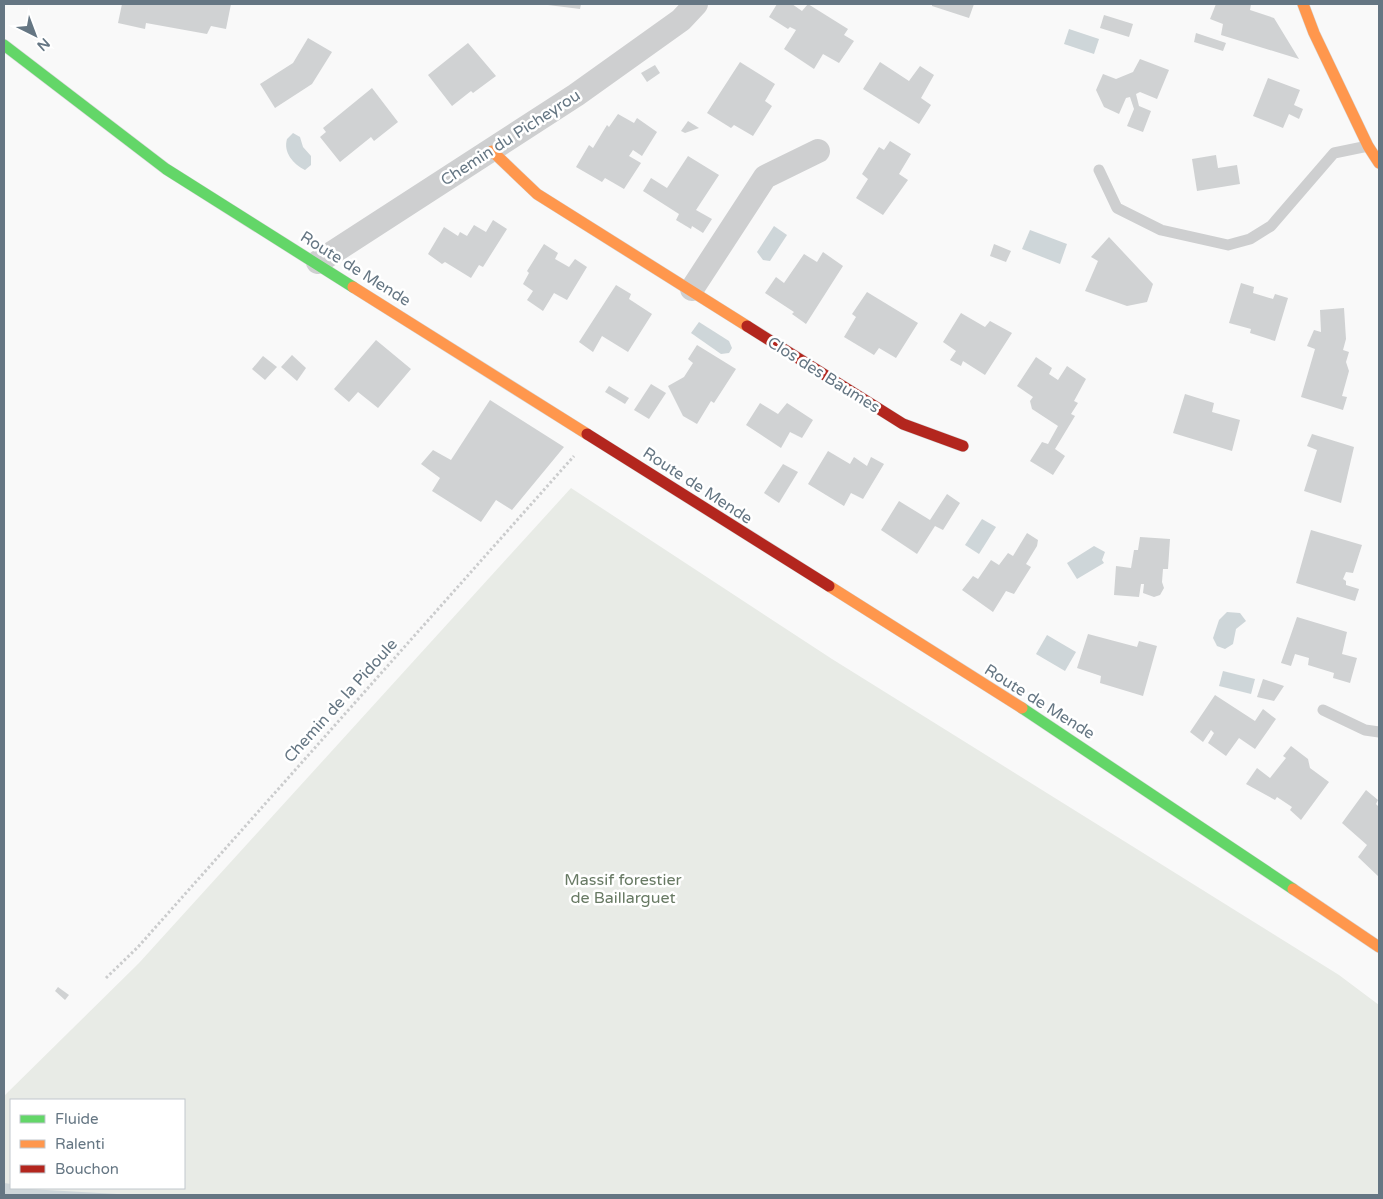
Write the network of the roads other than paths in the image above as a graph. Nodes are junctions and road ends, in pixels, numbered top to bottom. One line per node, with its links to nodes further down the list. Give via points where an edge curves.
1 (696, 4): 5 (street, Chemin du Picheyrou, via 681,20)
2 (1303, 4): 4 (street)
3 (4, 45): 9 (street, Route de Mende, via 166,169)
4 (1368, 146): 7 (street); 8 (lane, via 1334,153 1270,226 1250,239 1228,245 1161,230 1117,208)
5 (492, 151): 9 (street, Chemin du Picheyrou); 10 (street, Clos des Baumes, via 537,194)
6 (818, 151): 10 (street, via 765,178)
7 (1379, 163)
8 (1099, 170)
9 (318, 262): 14 (street, Route de Mende, via 1064,734)
10 (692, 289): 11 (street, Clos des Baumes, via 903,424)
11 (963, 446)
12 (1323, 710): 13 (lane, via 1365,730)
13 (1379, 732)
14 (1379, 947)

